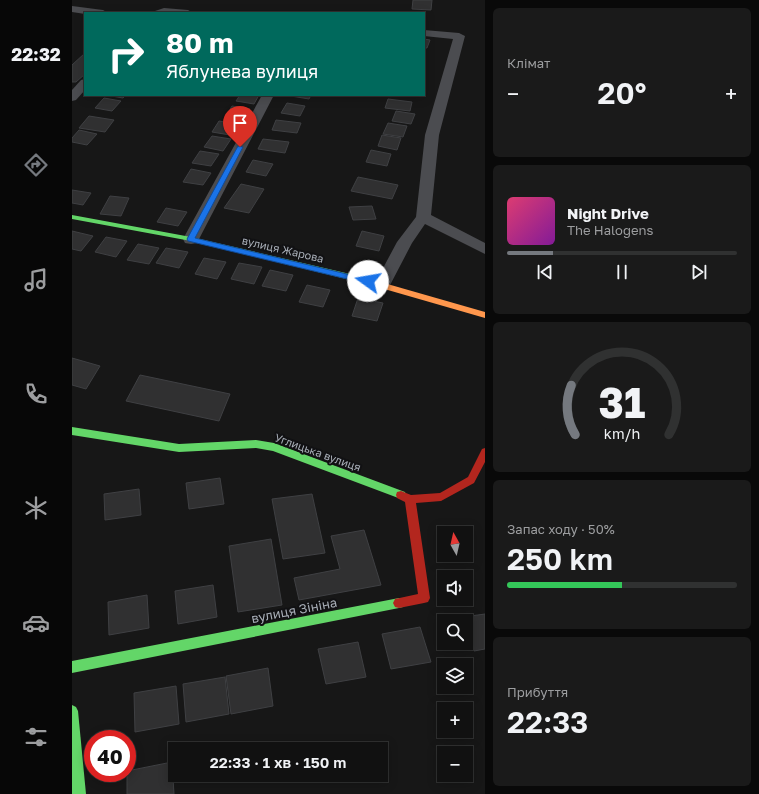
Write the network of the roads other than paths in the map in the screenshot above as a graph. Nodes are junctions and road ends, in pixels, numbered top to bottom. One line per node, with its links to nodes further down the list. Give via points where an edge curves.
1 (72, 9): 2 (street)
2 (94, 12)
3 (161, 12): 4 (street)
4 (176, 12)
5 (425, 33): 10 (street, via 459,36 432,135)
6 (84, 84): 8 (street)
7 (267, 96): 11 (street)
8 (72, 97)
9 (72, 217): 11 (street, вулиця Жарова)
10 (423, 218): 12 (street); 13 (street, via 405,242)
11 (191, 239): 13 (street, вулиця Жарова)
12 (485, 249)
13 (382, 285): 14 (street, вулиця Жарова)
14 (485, 315)
15 (72, 431): 17 (street, Углицька вулиця, via 178,448 256,444 274,447)
16 (485, 452): 17 (street, Углицька вулиця, via 470,480 441,497)
17 (410, 499): 18 (street, вулиця Зініна, via 424,598)
18 (72, 667)
19 (72, 711): 20 (street)
20 (79, 794)

